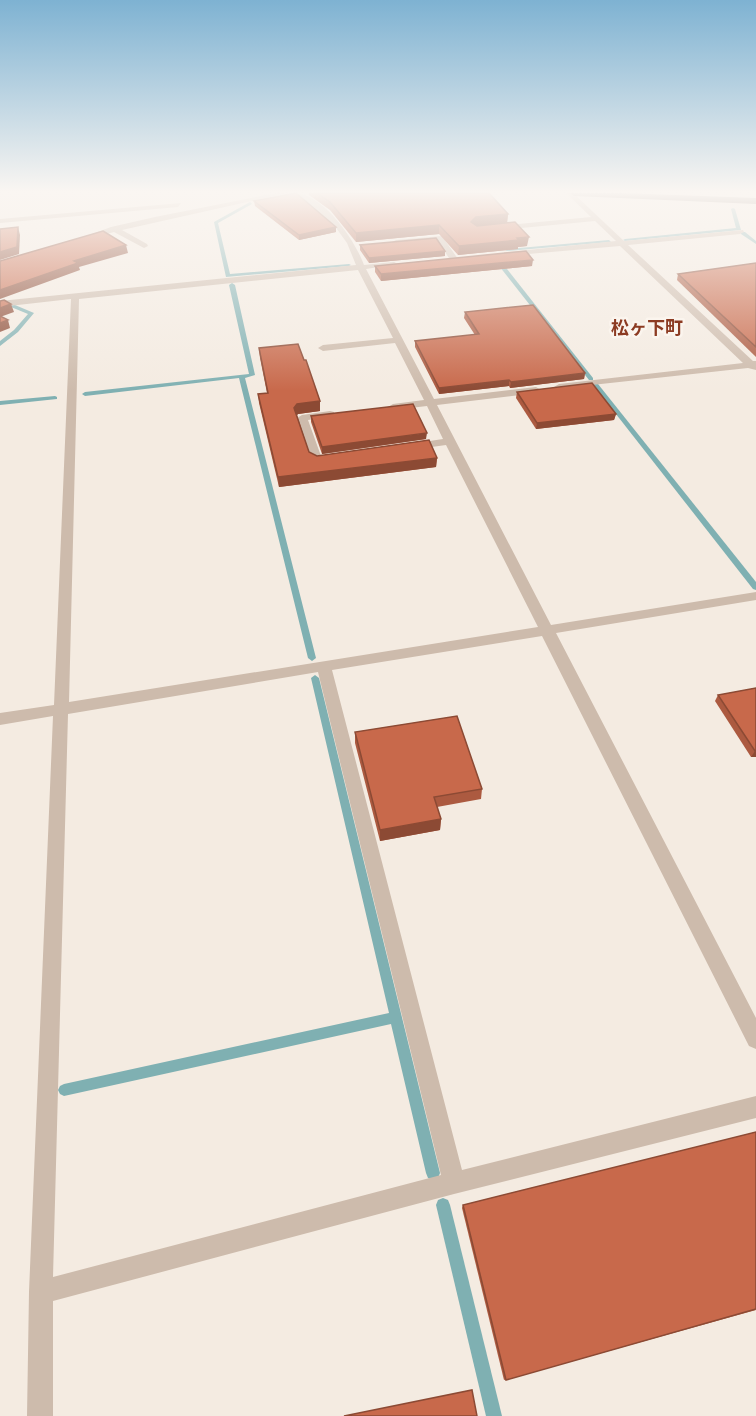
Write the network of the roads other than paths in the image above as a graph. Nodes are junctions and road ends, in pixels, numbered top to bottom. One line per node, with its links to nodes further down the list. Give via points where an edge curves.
1 (359, 259): 6 (street)
2 (454, 259): 4 (street)
3 (640, 259): 8 (street)
4 (442, 260)
5 (408, 263): 6 (street)
6 (362, 267): 9 (street); 11 (street)
7 (669, 276): 8 (street)
8 (659, 277): 13 (street)
9 (75, 296): 10 (street); 23 (street)
10 (0, 304)
11 (400, 340): 12 (street); 14 (street)
12 (323, 348)
13 (754, 366): 14 (street)
14 (432, 402): 15 (street); 17 (street)
15 (384, 408)
16 (337, 413): 19 (street, via 302,417 317,460)
17 (452, 441): 18 (street); 21 (street)
18 (396, 449)
19 (339, 457)
20 (756, 596): 21 (street)
21 (546, 630): 22 (street); 25 (street)
22 (324, 666): 23 (street); 27 (street)
23 (59, 710): 24 (street); 28 (street)
24 (0, 719)
25 (756, 1039)
26 (756, 1107): 27 (street)
27 (454, 1183): 28 (street)
28 (41, 1292): 29 (street)
29 (39, 1416)

